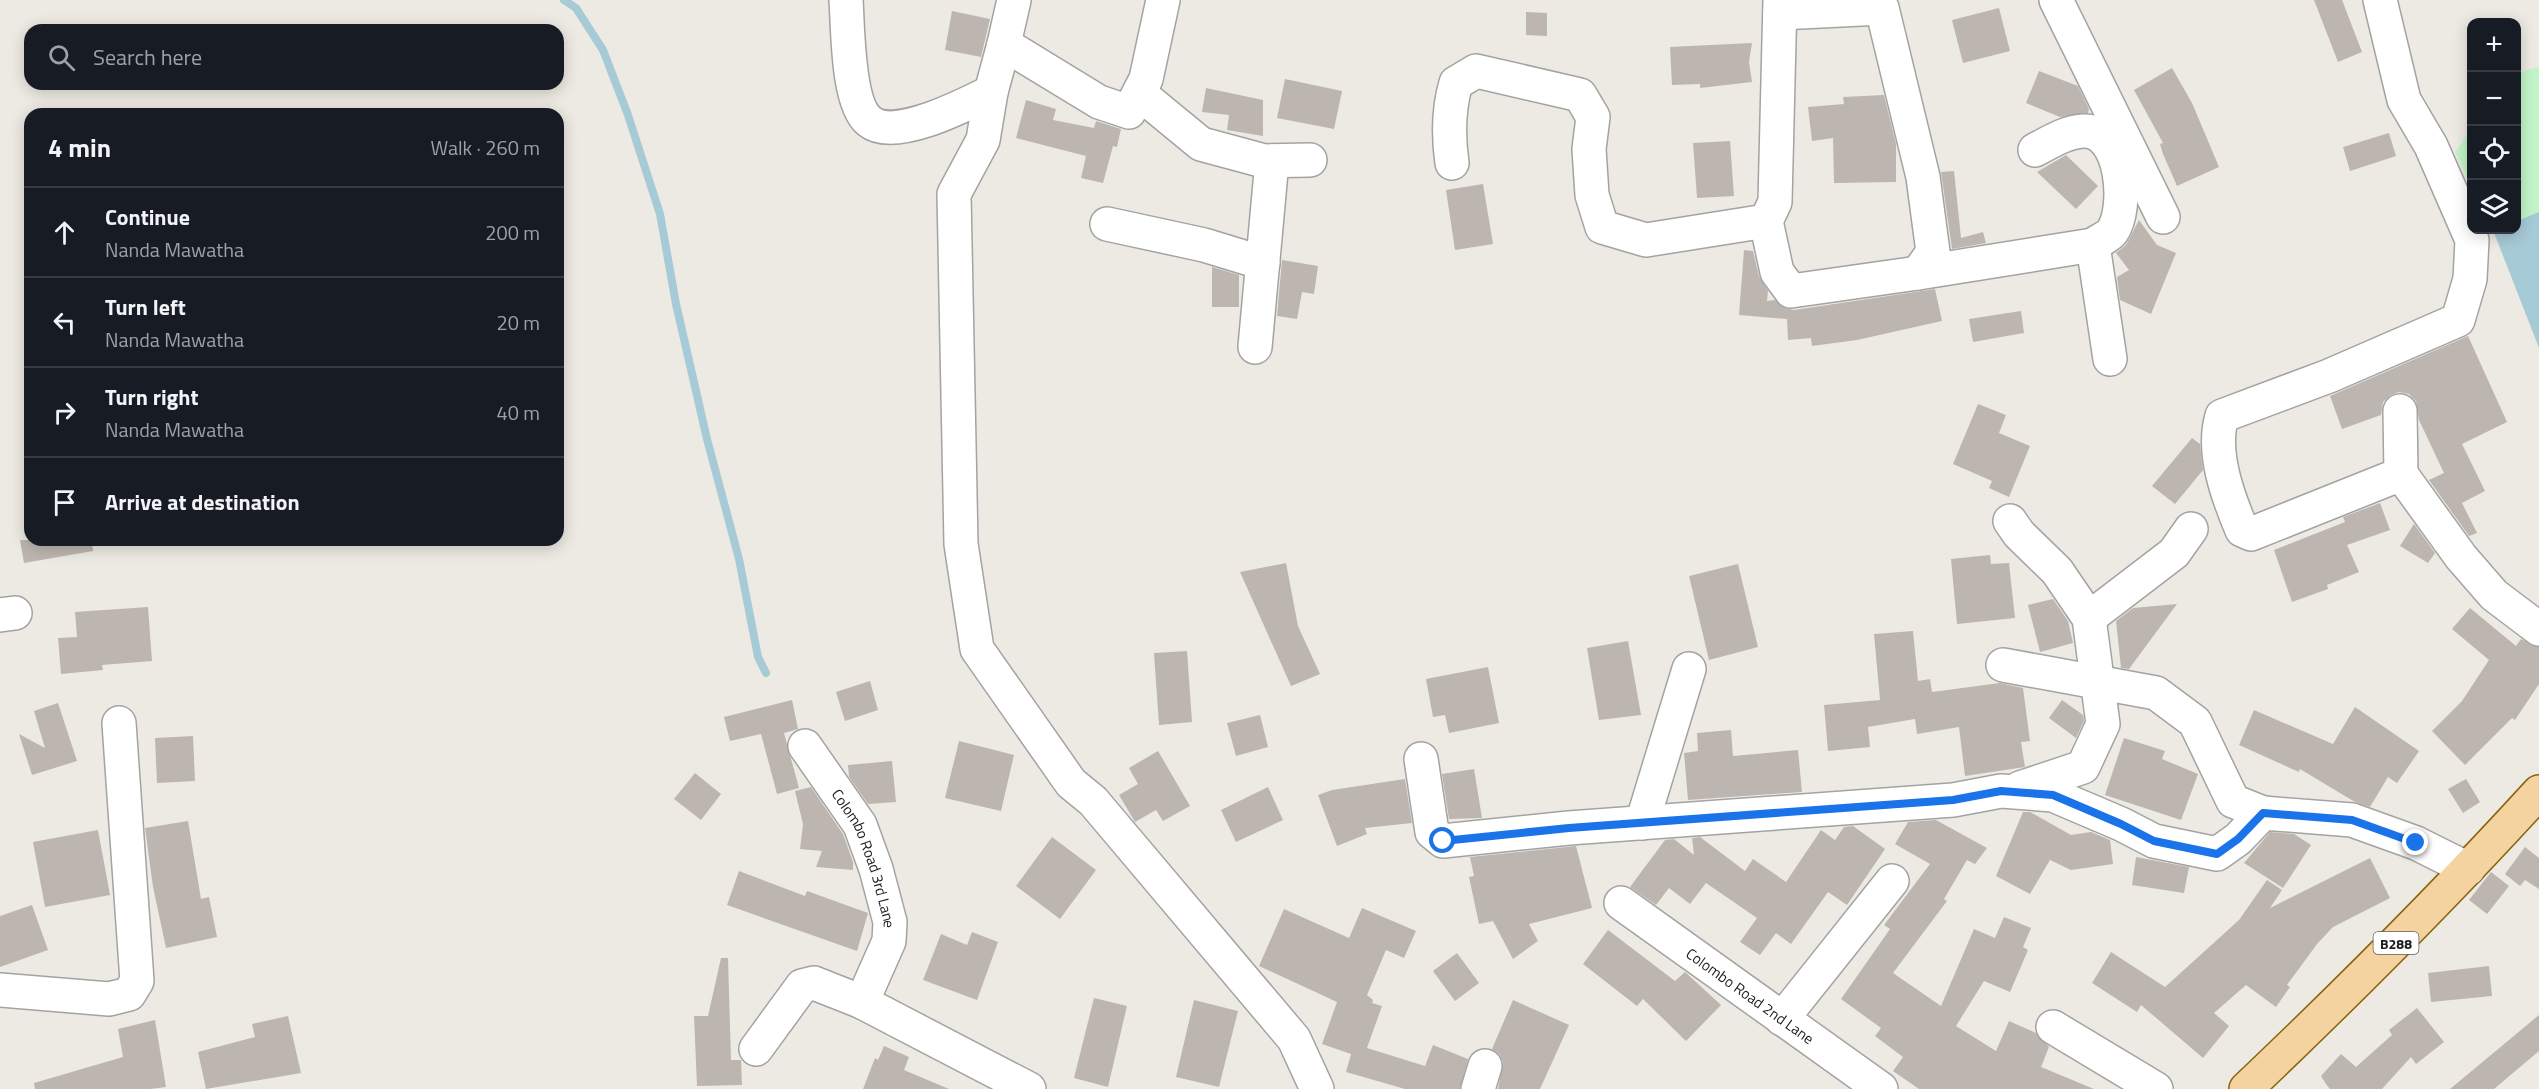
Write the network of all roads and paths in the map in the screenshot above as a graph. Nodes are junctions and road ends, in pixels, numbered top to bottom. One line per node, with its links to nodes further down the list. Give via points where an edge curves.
1 (846, 0): 8 (street, via 858,104 868,121 881,128 906,126 962,107)
2 (1014, 0): 7 (street)
3 (1163, 0): 9 (street, via 1146,79)
4 (2056, 0): 14 (street)
5 (2380, 0): 23 (street, via 2404,100 2431,146 2472,240 2470,279 2458,320 2329,376 2222,416 2219,453 2232,506 2242,530 2251,534)
6 (1780, 7): 15 (street, via 1775,202); 19 (street, via 1882,8 1924,188 1933,252)
7 (1004, 44): 8 (street); 9 (street, via 1099,102 1130,112)
8 (991, 92): 48 (street, via 982,140 954,194 961,544 977,649 1071,783 1093,801 1294,1039)
9 (1139, 93): 12 (street, via 1201,144)
10 (2035, 150): 17 (street, via 2084,130 2107,142 2117,160 2119,208 2111,233)
11 (1310, 160): 12 (street)
12 (1272, 161): 18 (street)
13 (1452, 163): 15 (street, via 1448,135 1453,93 1456,83 1476,71 1580,95 1593,117 1589,149 1593,195 1602,227 1646,240)
14 (2163, 217)
15 (1766, 221): 19 (street, via 1778,272 1791,291)
16 (1107, 224): 18 (street, via 1204,245)
17 (2093, 245): 19 (street); 21 (street)
18 (1263, 263): 20 (street)
19 (1918, 273)
20 (1255, 347)
21 (2110, 359)
22 (2400, 411): 23 (street)
23 (2401, 474): 27 (street, via 2461,557 2494,595)
24 (2010, 520): 26 (street, via 2056,571)
25 (2191, 528): 26 (street, via 2174,553)
26 (2089, 618): 30 (street)
27 (2539, 629)
28 (2003, 665): 30 (street)
29 (1689, 669): 37 (street)
30 (2097, 682): 34 (street, via 2103,724 2083,767); 36 (street, via 2156,693 2195,722 2233,801)
31 (119, 723): 41 (street, via 137,981 129,994 109,999)
32 (805, 746): 42 (street, Colombo Road 3rd Lane, via 864,834 890,922 890,941)
33 (1421, 759): 37 (street, via 1432,832 1443,841)
34 (2010, 792): 36 (street, via 2053,795 2154,841 2217,854); 37 (street, via 1911,804)
35 (2539, 792): 38 (main road, B288)
36 (2263, 813): 38 (street, via 2352,820 2416,843)
37 (1642, 823)
38 (2468, 869): 51 (main road, B288, via 2342,999)
39 (1892, 880): 43 (street)
40 (1621, 903): 43 (street, Colombo Road 2nd Lane)
41 (0, 990)
42 (862, 1002): 45 (street, via 814,983 802,986); 46 (street)
43 (1782, 1019): 49 (street, Colombo Road 2nd Lane)
44 (2053, 1027): 50 (street)
45 (756, 1049)
46 (981, 1078): 47 (street)
47 (1029, 1089)
48 (1317, 1089)
49 (1881, 1089)
50 (2157, 1089)
51 (2246, 1089)

